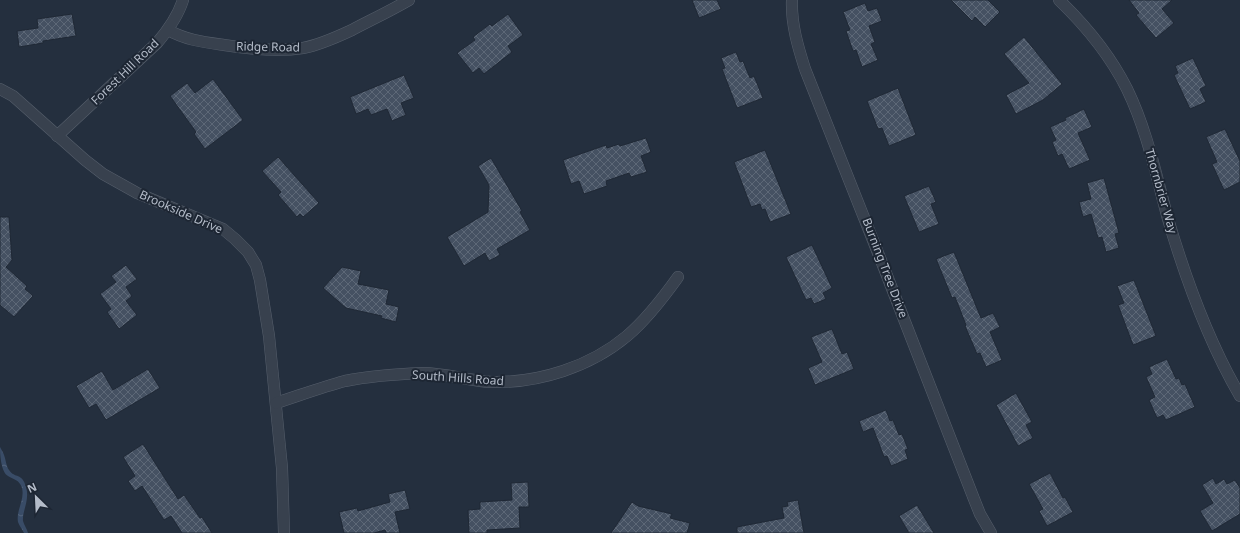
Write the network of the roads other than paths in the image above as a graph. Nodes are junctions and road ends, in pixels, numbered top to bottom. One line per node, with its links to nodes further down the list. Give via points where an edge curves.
1 (183, 0): 5 (street, Forest Hill Road)
2 (409, 0): 5 (street, Ridge Road, via 377,18 324,42 304,48 264,49 229,46 190,39)
3 (792, 0): 12 (street, Burning Tree Drive, via 793,23 805,69 971,492)
4 (1059, 0): 9 (street, Thornbrier Way, via 1104,52 1127,89 1147,143 1177,248 1195,300)
5 (168, 30): 7 (street, Forest Hill Road, via 140,60)
6 (0, 89): 7 (street, Brookside Drive, via 13,96)
7 (57, 136): 10 (street, Brookside Drive, via 104,174 137,193 222,229 248,252 256,265 264,300)
8 (678, 277): 10 (street, South Hills Road, via 647,317 627,336 586,362 555,373 494,382 424,373 379,376 345,381)
9 (1240, 396)
10 (276, 403): 11 (street, Brookside Drive)
11 (284, 533)
12 (991, 533)

